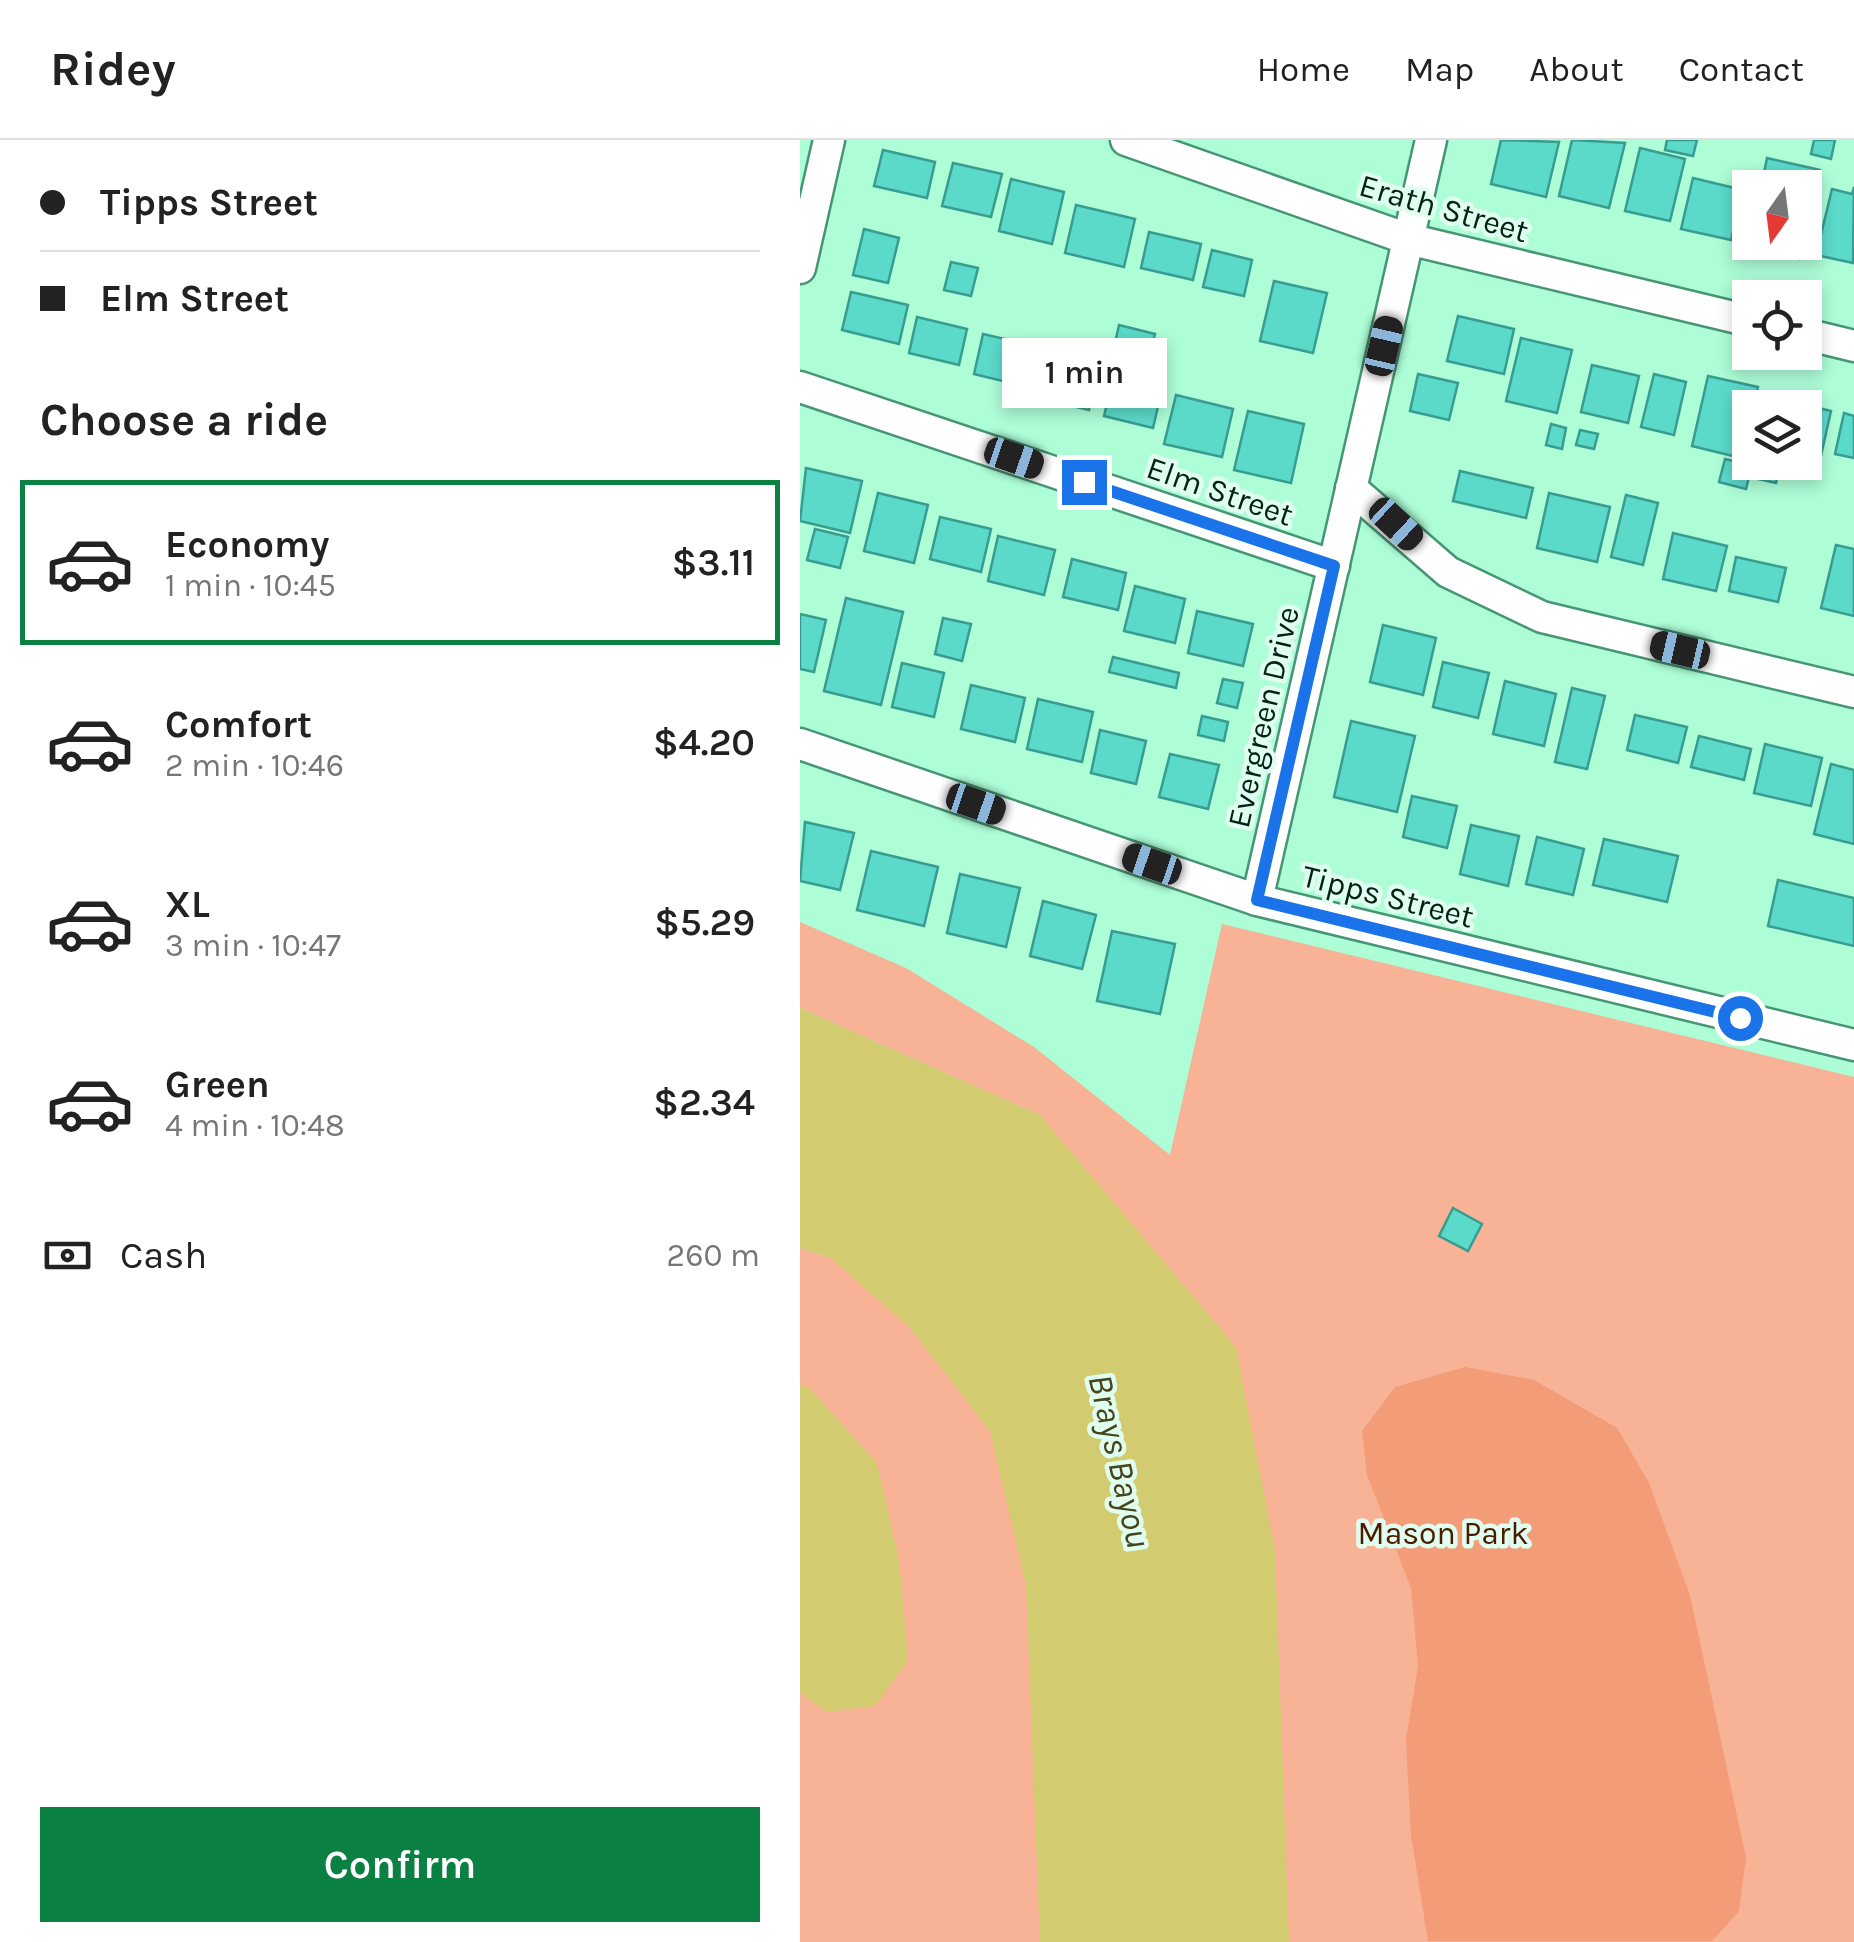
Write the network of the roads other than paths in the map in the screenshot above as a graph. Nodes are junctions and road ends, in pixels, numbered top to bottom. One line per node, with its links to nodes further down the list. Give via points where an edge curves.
1 (829, 140): 5 (street)
2 (1126, 140): 4 (street, Erath Street)
3 (1431, 140): 4 (street, Evergreen Drive)
4 (1408, 239): 6 (street, Erath Street); 10 (street, Evergreen Drive)
5 (800, 268)
6 (1732, 317)
7 (1822, 338): 8 (street)
8 (1854, 346)
9 (800, 387): 11 (street, Elm Street)
10 (1351, 488): 11 (street, Evergreen Drive); 12 (street, via 1448,572 1542,617)
11 (1334, 566): 14 (street, Evergreen Drive)
12 (1854, 692)
13 (800, 744): 14 (street, Tipps Street)
14 (1257, 900): 15 (street, Tipps Street)
15 (1854, 1045)

